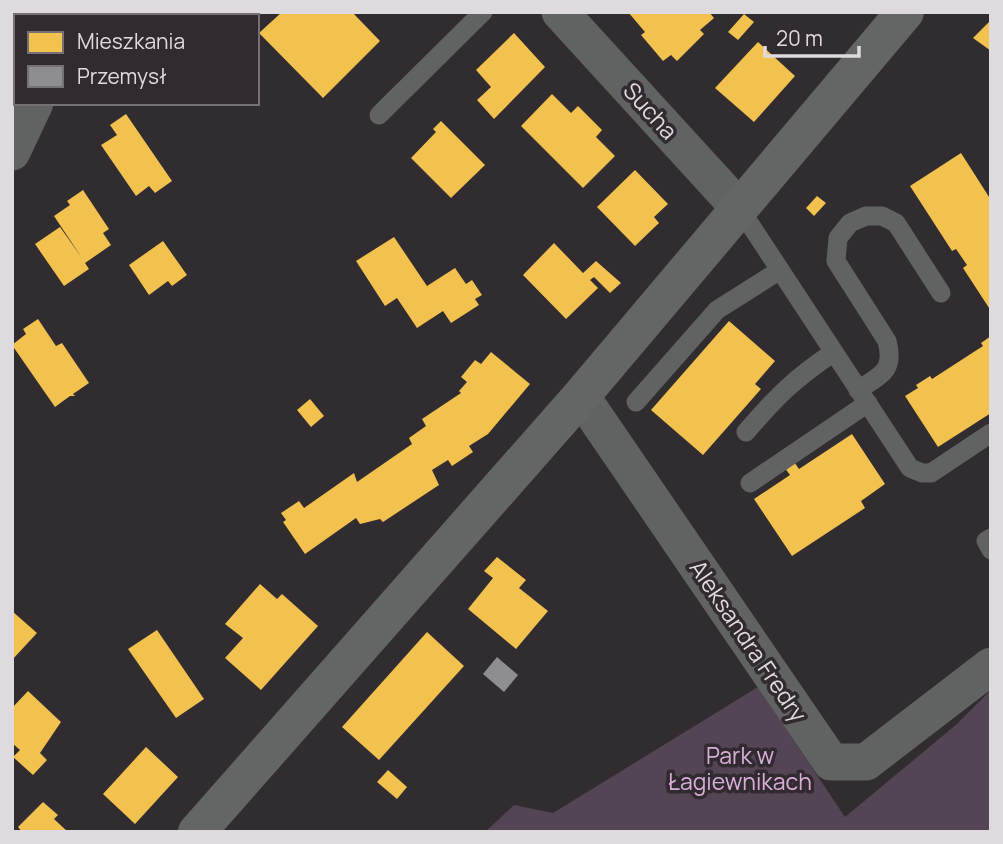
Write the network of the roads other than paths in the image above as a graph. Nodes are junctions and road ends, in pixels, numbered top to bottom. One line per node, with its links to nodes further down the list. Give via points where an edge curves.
1 (483, 12): 5 (lane)
2 (560, 12): 7 (street, Sucha)
3 (905, 12): 7 (street)
4 (34, 105): 6 (street)
5 (379, 116)
6 (12, 152)
7 (740, 209): 8 (lane); 11 (street)
8 (780, 270): 10 (lane); 13 (lane, via 717,310)
9 (940, 293): 12 (lane, via 896,223 882,216 866,216 850,223 838,238 836,261 891,354 889,365)
10 (834, 352): 12 (lane); 14 (lane, via 780,392)
11 (581, 396): 19 (street, Aleksandra Fredry, via 831,761 866,762); 20 (street)
12 (863, 396): 15 (lane, via 910,468 922,473 931,473); 16 (lane)
13 (636, 402)
14 (746, 432)
15 (991, 433)
16 (750, 483)
17 (991, 538): 18 (lane, via 986,541)
18 (991, 550)
19 (991, 666)
20 (197, 832)

